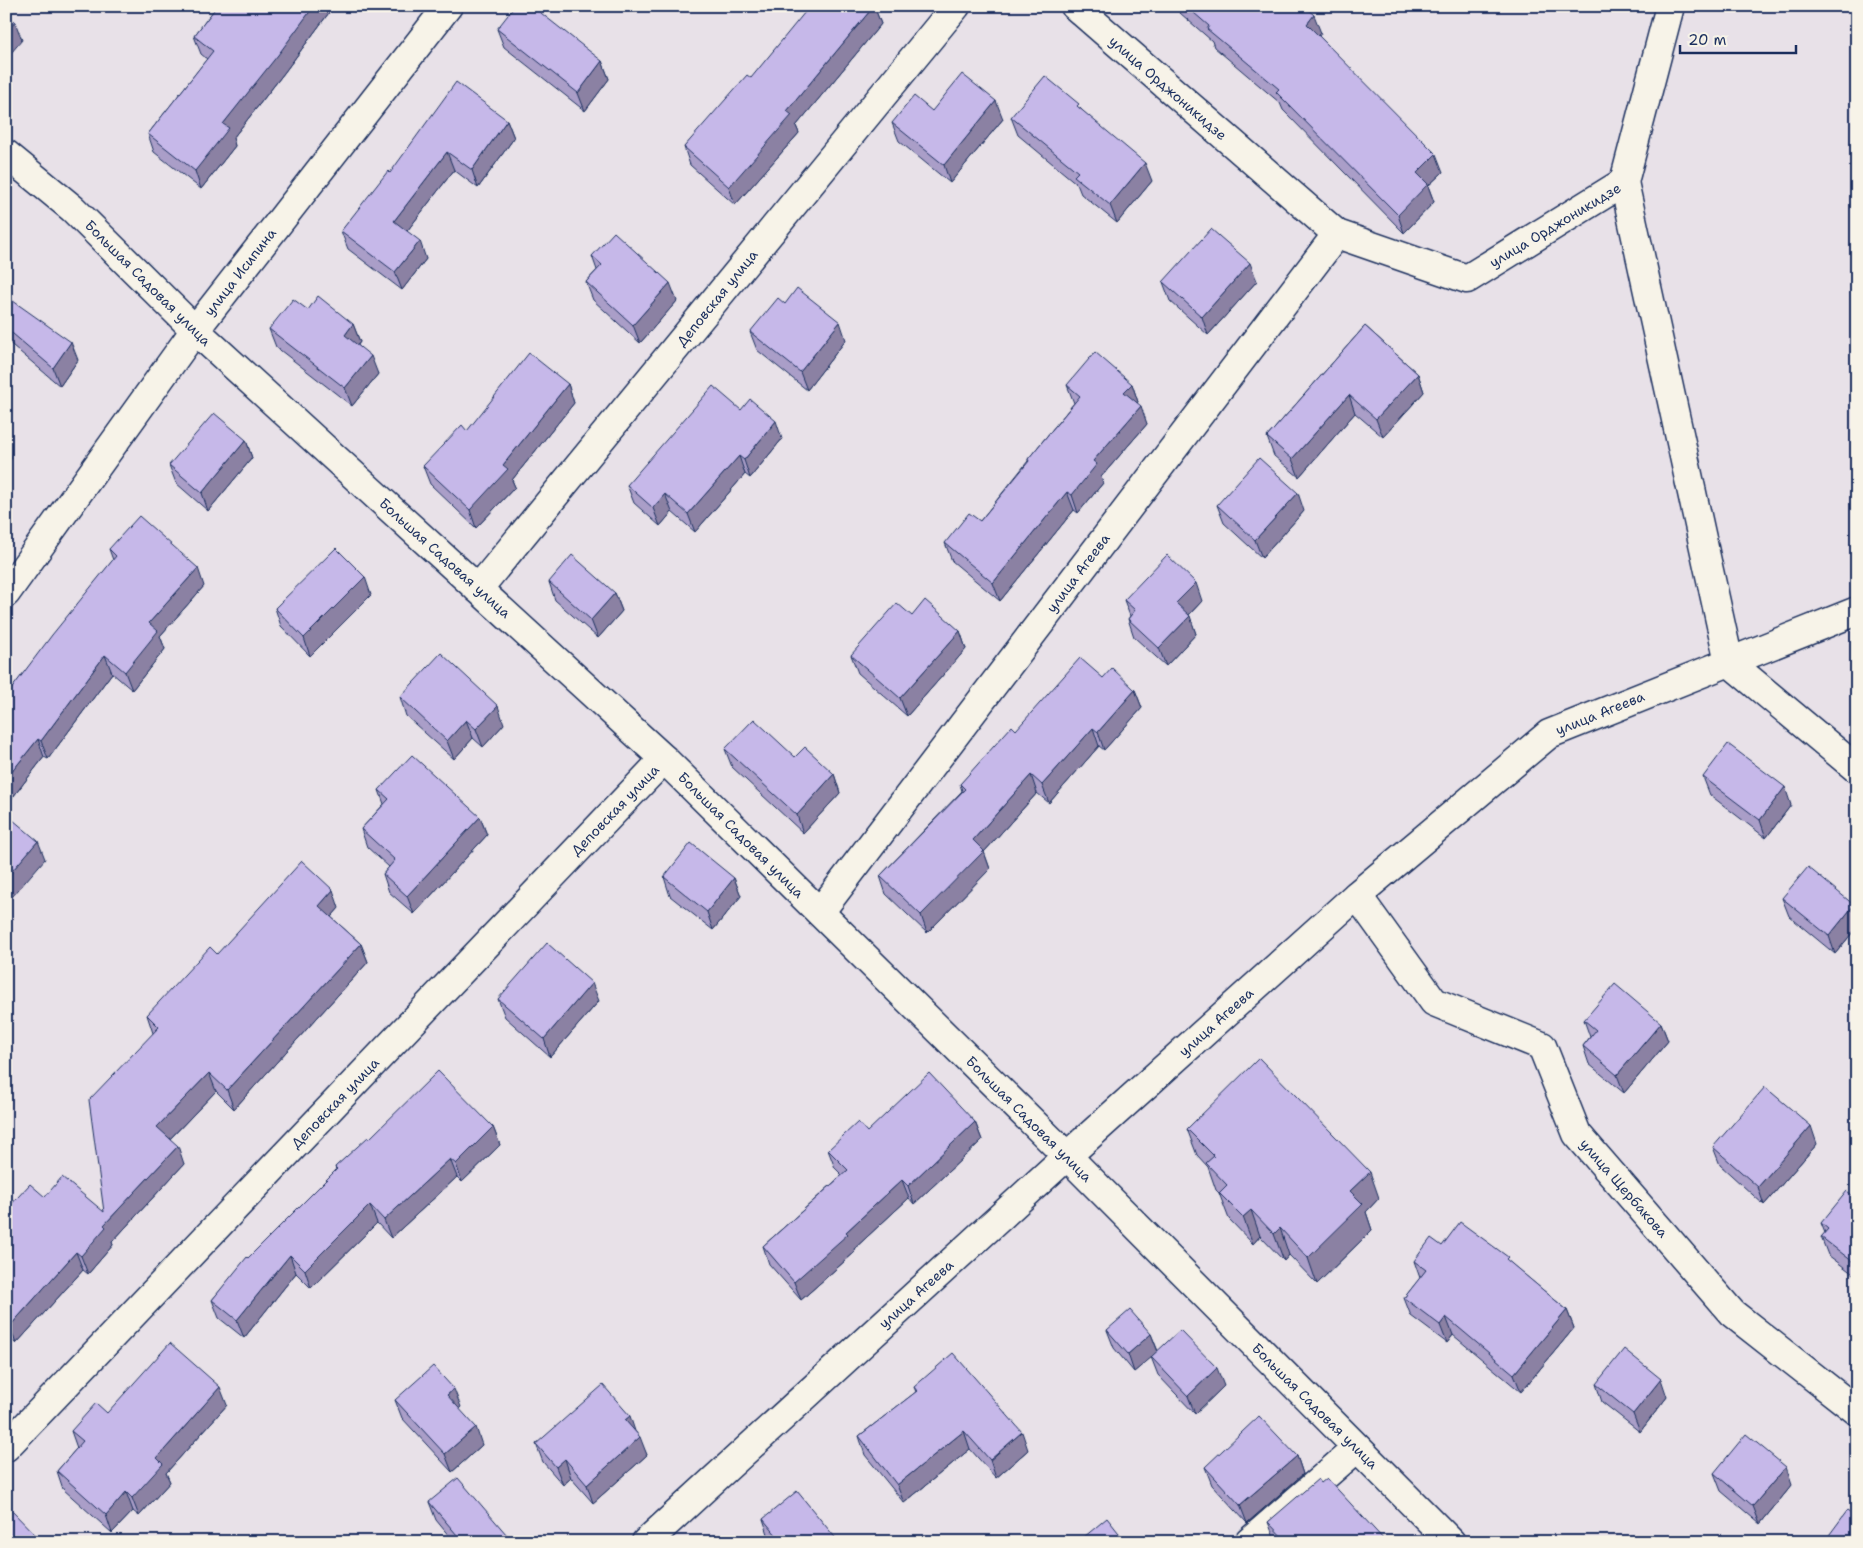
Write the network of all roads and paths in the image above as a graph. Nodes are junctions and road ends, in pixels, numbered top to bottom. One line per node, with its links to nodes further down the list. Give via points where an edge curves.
1 (448, 6): 8 (street, улица Исипина)
2 (956, 6): 9 (street, Деповская улица)
3 (1075, 6): 7 (street, улица Орджоникидзе)
4 (1670, 6): 6 (street)
5 (6, 154): 8 (street, Большая Садовая улица, via 73,209)
6 (1624, 182): 7 (street, улица Орджоникидзе, via 1467,279); 12 (street, улица Орджоникидзе)
7 (1336, 234): 16 (street, улица Агеева)
8 (195, 330): 9 (street, Большая Садовая улица); 10 (street, улица Исипина)
9 (478, 589): 13 (street, Большая Садовая улица)
10 (6, 592)
11 (1857, 611): 12 (street, улица Агеева)
12 (1729, 662): 14 (street); 15 (street, улица Агеева, via 1549,734)
13 (664, 759): 16 (street, Большая Садовая улица); 19 (street, Деповская улица)
14 (1857, 768)
15 (1357, 895): 17 (street, улица Агеева); 18 (street, улица Щербакова, via 1434,1002 1542,1046 1577,1134 1732,1313)
16 (820, 912): 17 (street, Большая Садовая улица)
17 (1067, 1156): 20 (street, Большая Садовая улица); 21 (street, улица Агеева)
18 (1857, 1411)
19 (6, 1447)
20 (1358, 1448): 22 (street); 23 (street, Большая Садовая улица)
21 (646, 1542)
22 (1249, 1542)
23 (1450, 1542)

